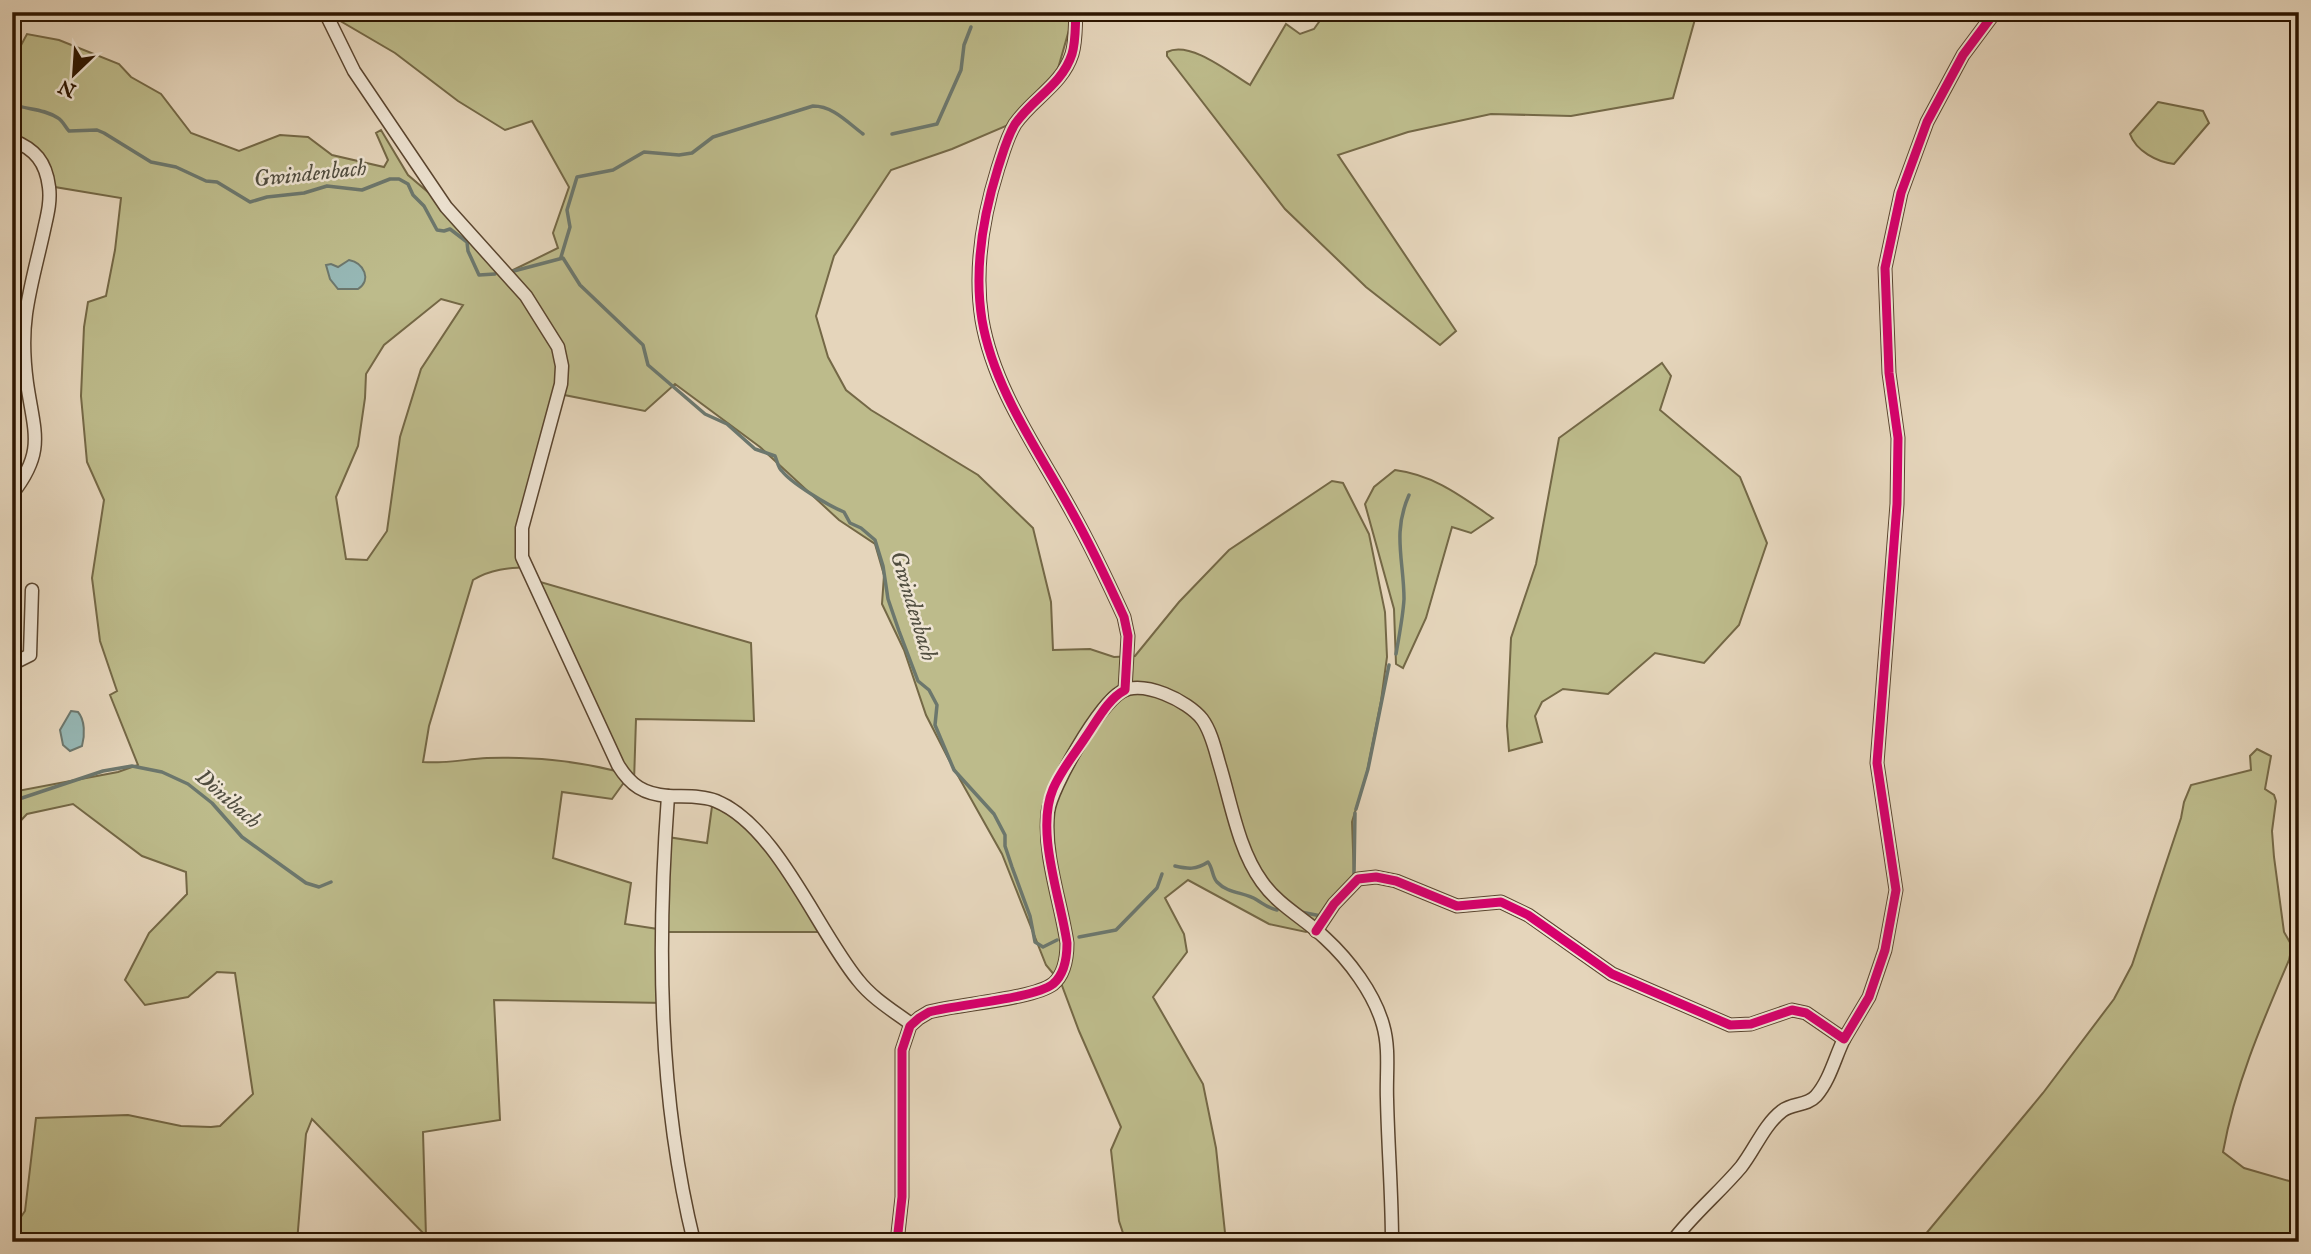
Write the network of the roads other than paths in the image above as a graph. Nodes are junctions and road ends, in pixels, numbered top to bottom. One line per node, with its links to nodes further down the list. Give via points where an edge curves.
1 (325, 12): 9 (street, via 354,71 446,208 526,296 555,341 561,384 525,514 520,552 618,765 636,788)
2 (1076, 12): 8 (street, via 1073,50 1066,69 1016,123 1002,154 983,234 979,297 1000,377 1124,617 1128,636)
3 (1995, 12): 12 (street, via 1963,55 1927,122 1901,193 1885,268 1889,373 1898,438 1897,504 1877,763 1896,890 1885,950 1869,997)
4 (12, 140): 5 (street, via 37,155 50,195 24,335 36,442 32,463)
5 (12, 494)
6 (32, 590): 7 (street, via 30,655)
7 (12, 664)
8 (1125, 690): 10 (street, via 1159,692 1200,717 1257,875); 11 (street, via 1096,722 1050,799 1048,832 1067,943 1060,976 1041,989 938,1010)
9 (668, 796): 11 (street, via 712,799 747,823 796,883 859,981); 13 (street, via 661,1000 679,1175)
10 (1316, 930): 12 (street, via 1358,879 1396,881 1457,906 1502,902 1634,986 1730,1025 1751,1024 1792,1010 1806,1013); 15 (street, via 1365,987 1383,1025)
11 (911, 1024): 14 (street, via 902,1050 902,1197)
12 (1844, 1039): 16 (street, via 1816,1096 1782,1111 1743,1164)
13 (694, 1242)
14 (897, 1242)
15 (1392, 1242)
16 (1672, 1242)

